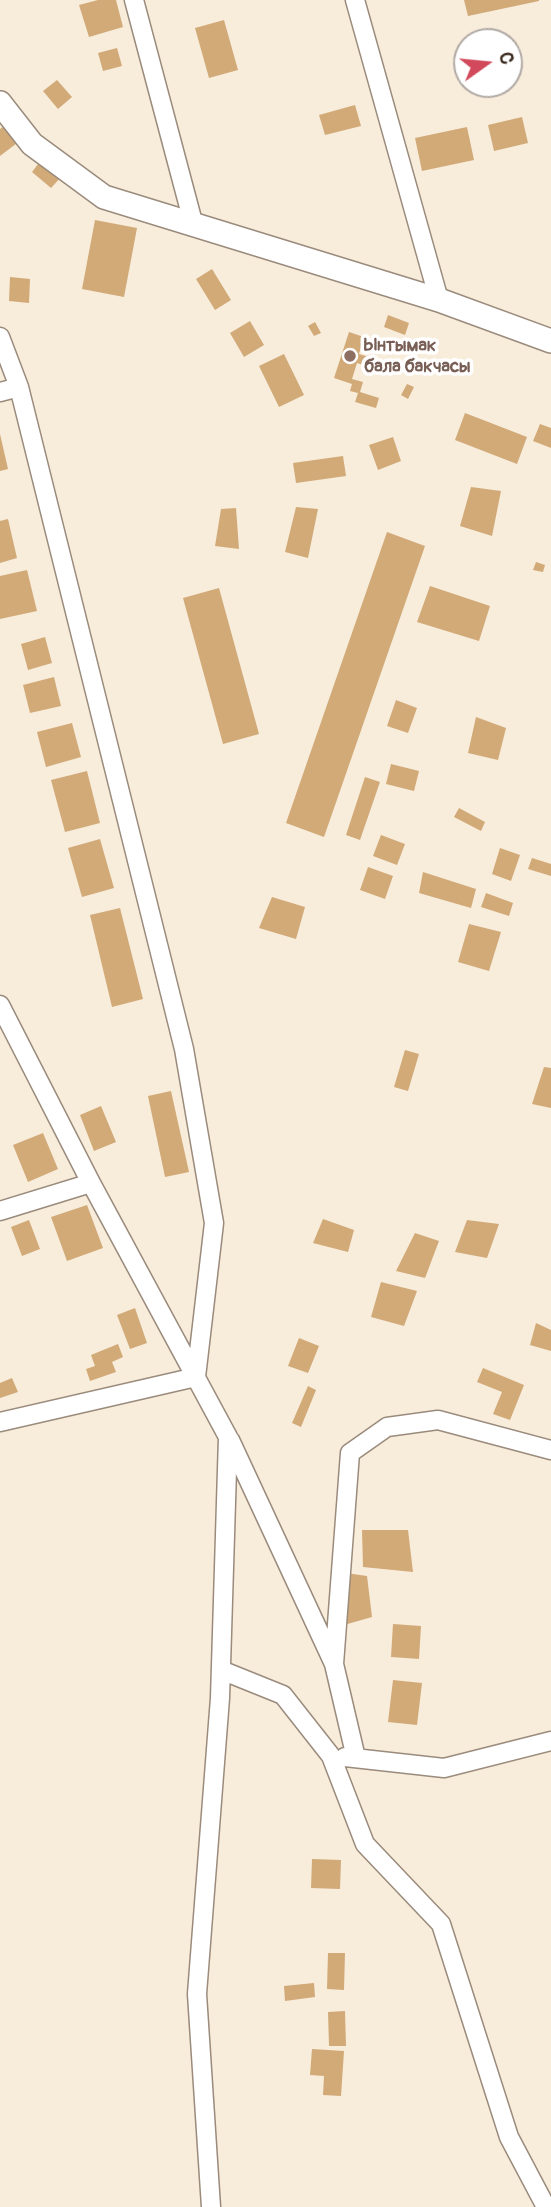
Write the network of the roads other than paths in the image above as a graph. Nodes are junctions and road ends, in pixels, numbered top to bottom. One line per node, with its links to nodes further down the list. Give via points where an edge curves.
1 (134, 0): 4 (street)
2 (355, 0): 5 (street)
3 (0, 103): 4 (street, via 32,144 104,197)
4 (194, 226): 5 (street)
5 (439, 300): 7 (street)
6 (0, 337): 8 (street)
7 (551, 341)
8 (19, 387): 9 (street); 13 (street, via 184,1049 214,1223)
9 (0, 392)
10 (0, 1005): 11 (street)
11 (91, 1182): 12 (street); 13 (street)
12 (0, 1211)
13 (196, 1377): 14 (street); 15 (street)
14 (0, 1422)
15 (228, 1437): 17 (street); 18 (street)
16 (551, 1450): 17 (street, via 438,1420 387,1427 349,1453)
17 (334, 1664): 21 (street)
18 (221, 1670): 20 (street, via 283,1695); 22 (street, via 197,1994)
19 (551, 1741): 21 (street, via 444,1768)
20 (331, 1756): 21 (street); 23 (street, via 365,1844 441,1924 509,2137)
21 (356, 1758)
22 (211, 2207)
23 (546, 2207)

